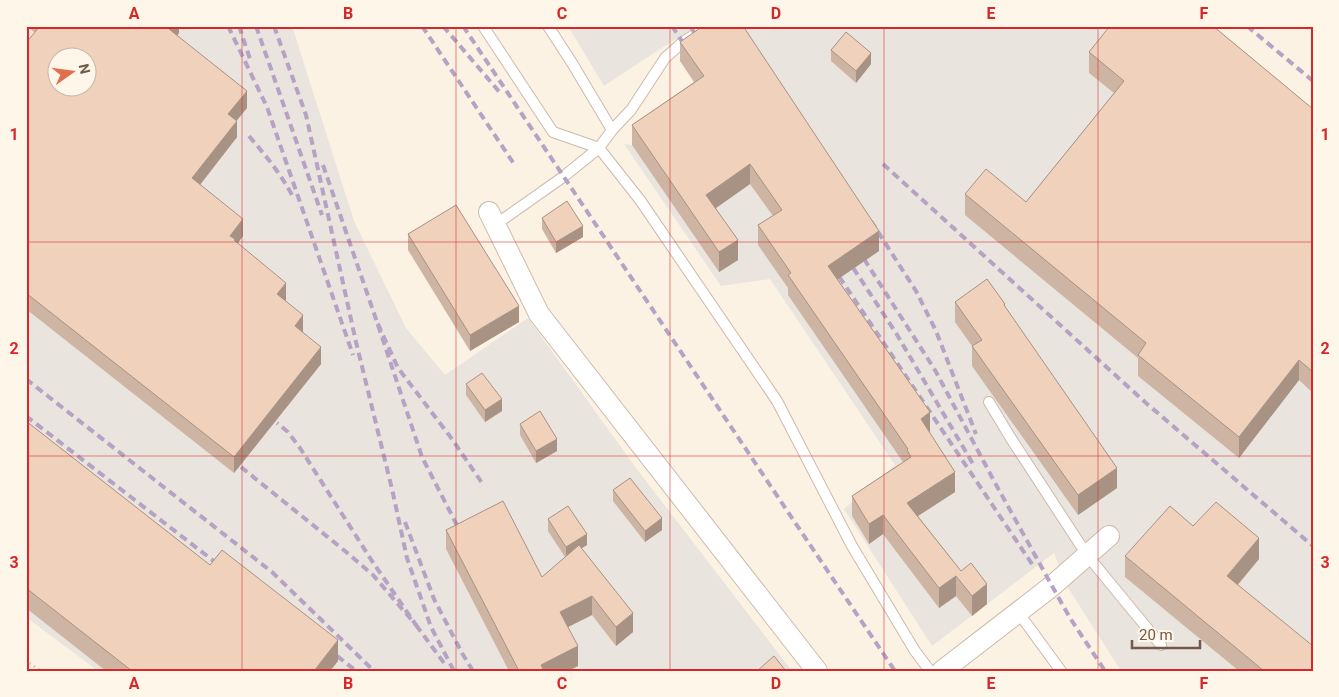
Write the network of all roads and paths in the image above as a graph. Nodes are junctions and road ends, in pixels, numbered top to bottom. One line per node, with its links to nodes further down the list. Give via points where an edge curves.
1 (483, 26): 5 (lane, via 553,132)
2 (548, 26): 4 (lane)
3 (708, 26): 4 (lane, via 665,58 631,110)
4 (612, 130): 5 (lane)
5 (599, 148): 6 (lane, via 563,176); 15 (lane, via 640,200 777,400 852,546)
6 (492, 219): 14 (street, via 539,314)
7 (989, 402): 9 (lane)
8 (1109, 536): 9 (street)
9 (1088, 555): 10 (street); 11 (lane)
10 (1018, 612): 16 (street); 17 (lane)
11 (1161, 644)
12 (26, 660): 13 (path)
13 (40, 671)
14 (817, 671)
15 (930, 671)
16 (942, 671)
17 (1061, 671)

